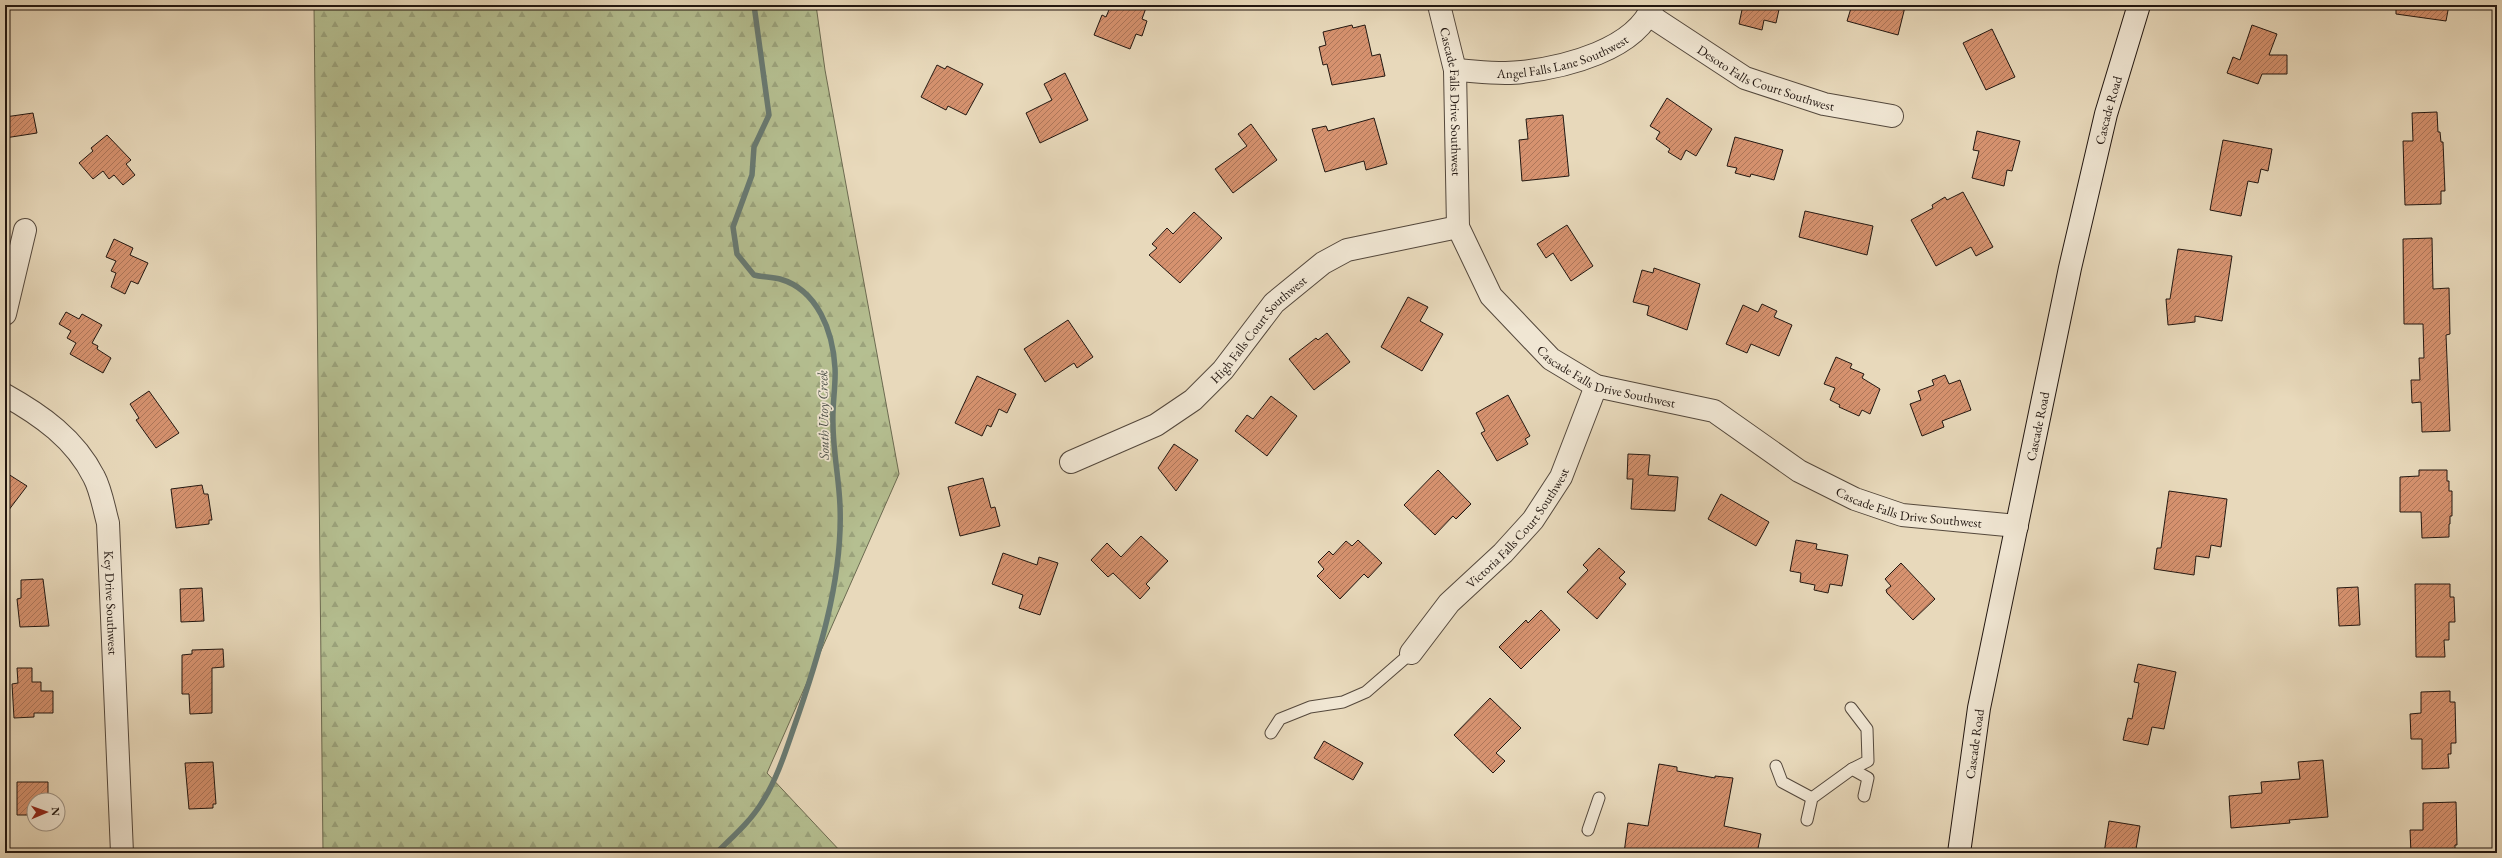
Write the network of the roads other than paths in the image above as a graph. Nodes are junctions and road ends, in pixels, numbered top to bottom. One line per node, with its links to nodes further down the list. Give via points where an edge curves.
1 (1440, 5): 4 (street, Cascade Falls Drive Southwest)
2 (2139, 5): 12 (street, Cascade Road, via 2106,114 2070,268)
3 (1651, 10): 4 (street, Angel Falls Lane Southwest, via 1629,37 1578,61 1521,73); 5 (street, Desoto Falls Court Southwest, via 1745,78 1824,104)
4 (1455, 70): 6 (street, Cascade Falls Drive Southwest)
5 (1892, 116)
6 (1458, 227): 9 (street, Cascade Falls Drive Southwest, via 1491,296 1551,359); 11 (street, High Falls Court Southwest, via 1347,250 1323,263 1274,303 1223,370 1193,400 1156,425)
7 (25, 230): 8 (street)
8 (5, 314)
9 (1596, 386): 12 (street, Cascade Falls Drive Southwest, via 1714,411 1799,471 1855,499 1902,515); 13 (street, Victoria Falls Court Southwest, via 1561,477 1533,520 1503,553 1449,603)
10 (5, 395): 23 (street, Key Drive Southwest, via 27,407 66,437 94,477 108,524)
11 (1071, 462)
12 (2017, 526): 24 (street, Cascade Road, via 1979,708)
13 (1411, 653): 15 (lane, via 1366,692 1343,702 1310,707 1280,719)
14 (1851, 708): 17 (lane, via 1868,729 1868,760)
15 (1271, 733)
16 (1776, 766): 20 (lane, via 1782,782)
17 (1852, 768): 18 (lane, via 1868,778); 20 (lane)
18 (1864, 796)
19 (1599, 798): 22 (lane)
20 (1812, 798): 21 (lane)
21 (1807, 820)
22 (1588, 830)
23 (122, 853)
24 (1959, 853)

